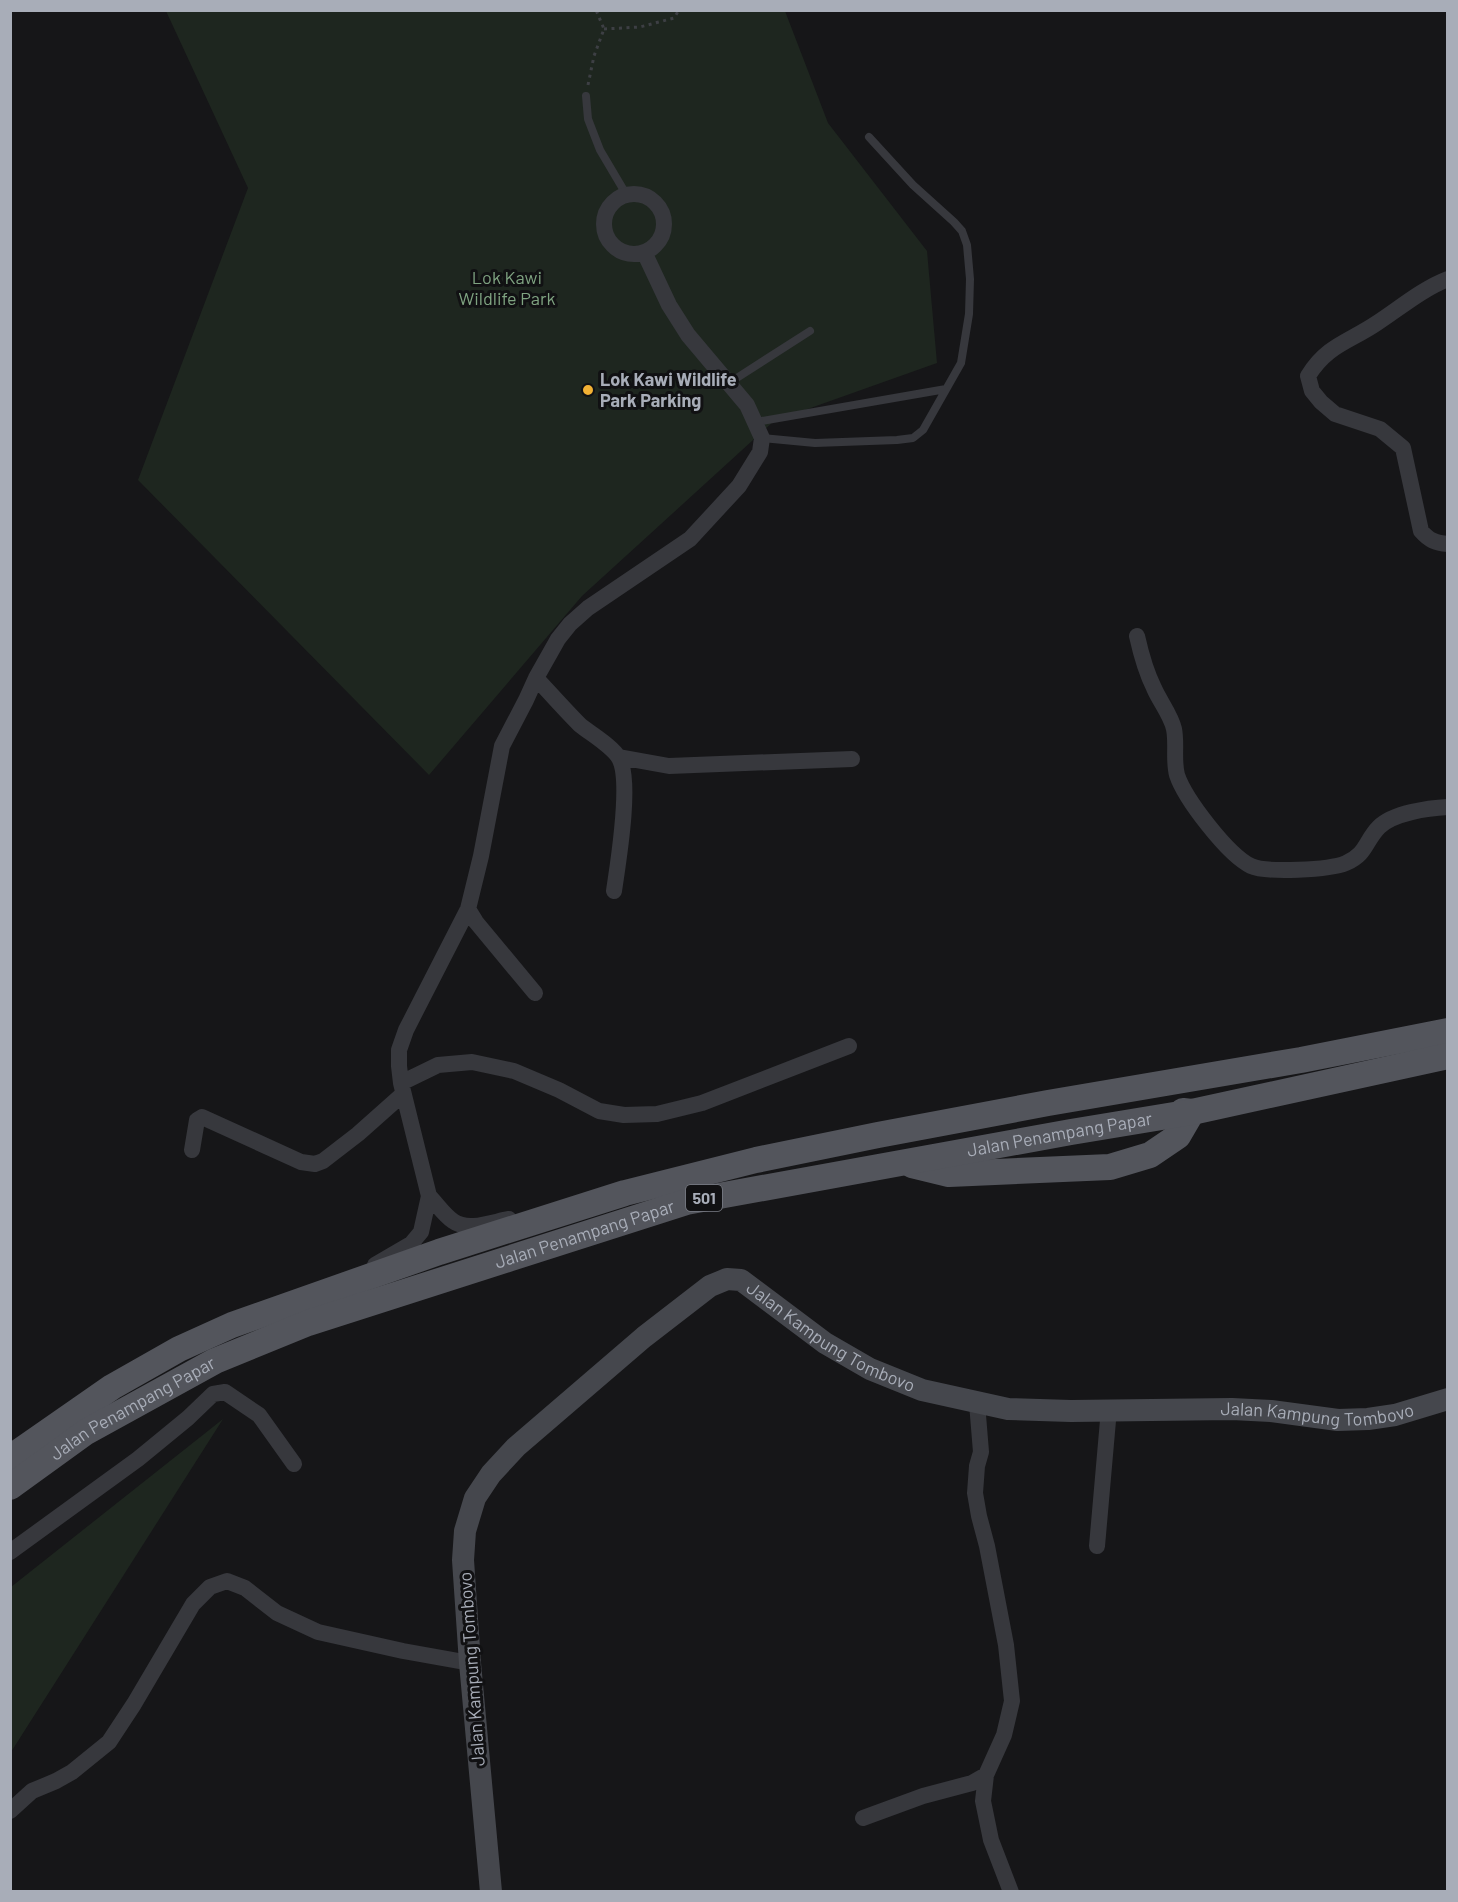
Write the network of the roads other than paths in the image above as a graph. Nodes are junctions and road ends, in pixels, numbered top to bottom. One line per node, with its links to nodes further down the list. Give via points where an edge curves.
1 (586, 96): 3 (lane, via 588,119 600,150)
2 (869, 137): 8 (lane, via 954,222 967,245 969,314 961,363)
3 (626, 195): 4 (street, via 642,194 655,202 664,215 658,245); 4 (street, via 612,203 603,217 604,234 613,248 628,255)
4 (645, 254): 7 (street, via 669,305)
5 (1448, 279): 11 (street, via 1325,354 1308,376 1312,391 1335,414 1380,429 1403,448 1421,531 1436,543)
6 (810, 331): 7 (lane)
7 (729, 383): 9 (street)
8 (946, 389): 9 (lane); 10 (lane, via 923,430 913,438 815,443)
9 (756, 422): 10 (street)
10 (762, 438): 13 (street, via 760,452 739,486 690,539 588,608 558,639)
11 (1448, 544)
12 (1137, 636): 16 (street, via 1153,687 1174,729 1175,764 1184,790 1203,819 1250,866 1277,870 1342,865 1361,854 1377,828 1390,819)
13 (536, 678): 14 (street, via 581,725); 18 (street, via 502,746)
14 (619, 757): 15 (street, via 669,766); 17 (street, via 624,774 622,834)
15 (852, 759)
16 (1448, 807)
17 (614, 891)
18 (468, 909): 19 (street); 23 (street, via 406,1030 399,1050)
19 (535, 993)
20 (1448, 1031): 24 (main road, Jalan Penampang Papar / 501)
21 (849, 1046): 23 (street, via 702,1102 657,1114 599,1111 514,1071 472,1062 438,1065)
22 (1448, 1056): 25 (main road, Jalan Penampang Papar / 501)
23 (402, 1089): 26 (street, via 358,1134 315,1164 301,1162 202,1117 197,1120); 28 (street)
24 (1048, 1103): 25 (main road); 29 (main road, Jalan Penampang Papar / 501, via 756,1160)
25 (1192, 1112): 27 (main road, Jalan Penampang Papar / 501); 27 (main road, via 1178,1136 1150,1155 1110,1167 948,1174)
26 (192, 1150)
27 (901, 1163): 36 (main road, Jalan Penampang Papar / 501, via 687,1202 308,1323 215,1361 86,1432)
28 (429, 1196): 29 (street, via 452,1221 461,1225); 30 (street, via 421,1232 411,1244)
29 (567, 1211): 30 (main road, Jalan Penampang Papar / 501)
30 (332, 1288): 34 (main road, Jalan Penampang Papar / 501, via 179,1349 112,1387)
31 (1448, 1399): 33 (street, Jalan Kampung Tombovo, via 1395,1415 1338,1420 1232,1409)
32 (977, 1403): 33 (street, Jalan Kampung Tombovo, via 1008,1409); 39 (street, Jalan Kampung Tombovo, via 922,1390 870,1369 825,1343 741,1280 727,1279 710,1286 516,1446 475,1498 465,1531 463,1560); 40 (street, via 981,1452 975,1493 1006,1645 1012,1701 1004,1735)
33 (1108, 1409): 37 (street)
34 (10, 1458)
35 (294, 1464): 38 (street, via 259,1415 225,1392 213,1394 138,1459)
36 (10, 1487)
37 (1097, 1546)
38 (10, 1552)
39 (470, 1663): 41 (street, via 318,1632 277,1613 245,1588 227,1581 210,1587 193,1604 109,1742 72,1772 32,1791); 43 (street, Jalan Kampung Tombovo)
40 (986, 1776): 42 (street); 44 (street, via 986,1820)
41 (10, 1811)
42 (863, 1818)
43 (491, 1892)
44 (1011, 1892)

